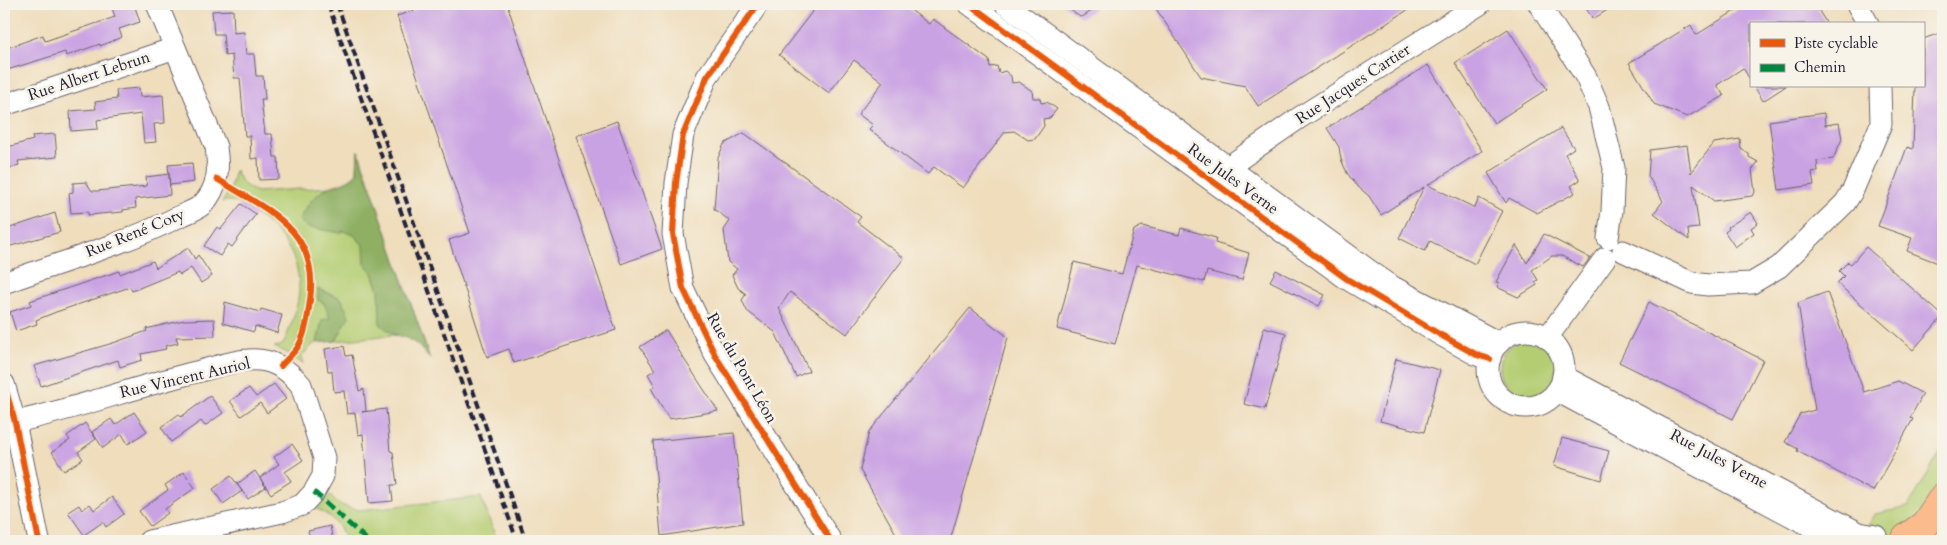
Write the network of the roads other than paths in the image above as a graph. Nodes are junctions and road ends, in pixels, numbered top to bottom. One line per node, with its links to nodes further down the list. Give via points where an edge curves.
1 (157, 4): 9 (street, Rue René Coty)
2 (758, 4): 25 (street, Rue du Pont Léon, via 707,77 683,135 673,234 683,288 715,355)
3 (969, 4): 16 (street, Rue Jules Verne, via 1348,279 1476,355)
4 (1005, 4): 12 (street, Rue Jules Verne)
5 (1480, 4): 12 (street, Rue Jacques Cartier, via 1299,118)
6 (1539, 4): 13 (street, via 1586,77 1599,106 1614,168)
7 (1857, 4): 8 (street)
8 (1867, 22)
9 (175, 48): 11 (street, Rue Albert Lebrun); 14 (street, Rue René Coty, via 216,147 217,179 202,206 157,228)
10 (1880, 88): 13 (street, via 1881,124 1853,190 1845,204 1779,267 1752,283 1708,285 1692,283)
11 (4, 105)
12 (1228, 167): 16 (street, Rue Jules Verne, via 1393,286)
13 (1612, 249): 15 (street)
14 (4, 283)
15 (1547, 338): 16 (street, via 1537,333 1517,333); 18 (street, via 1561,354 1564,365)
16 (1494, 351): 18 (street, via 1488,371 1490,382 1496,392 1512,405 1537,406 1550,399)
17 (4, 384): 19 (street)
18 (1560, 384): 21 (street, Rue Jules Verne); 26 (street, Rue Jules Verne)
19 (15, 422): 23 (street); 24 (street, Rue Vincent Auriol, via 248,360 281,366 292,375 301,385 324,458 323,476 314,492 302,505 282,512)
20 (1943, 497): 22 (highway, via 1925,524)
21 (1871, 538): 22 (street, Rue Jules Verne, via 1886,533)
22 (1908, 540)
23 (39, 541)
24 (149, 541)
25 (830, 541)
26 (1835, 541)

